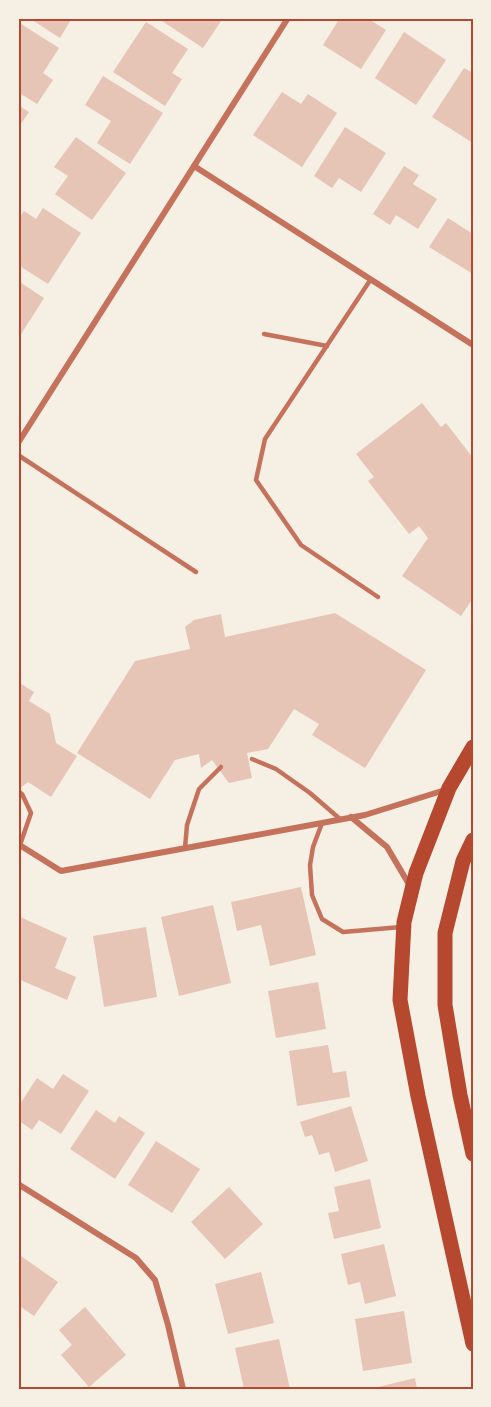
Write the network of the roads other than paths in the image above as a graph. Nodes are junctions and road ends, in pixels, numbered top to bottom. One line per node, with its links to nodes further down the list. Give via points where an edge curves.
1 (288, 18): 2 (street)
2 (194, 166): 3 (street); 7 (street)
3 (371, 279): 5 (street); 6 (lane)
4 (264, 334): 6 (lane)
5 (473, 345)
6 (327, 346): 10 (lane, via 265,439 256,480 301,545)
7 (18, 443)
8 (18, 455): 9 (lane)
9 (196, 572)
10 (378, 597)
11 (473, 747): 14 (main road)
12 (252, 759): 17 (lane, via 310,793)
13 (221, 767): 21 (lane, via 199,789 187,825)
14 (449, 788): 16 (street); 22 (main road)
15 (18, 792): 20 (lane, via 31,813)
16 (351, 817): 17 (street); 22 (street, via 387,847)
17 (340, 819): 18 (street)
18 (322, 823): 21 (street); 23 (lane, via 310,865 312,895 322,920 343,932)
19 (473, 840): 24 (main road, via 463,861 445,933 445,1005)
20 (19, 845): 21 (street, via 61,871)
21 (185, 849)
22 (412, 889): 23 (main road)
23 (404, 927): 26 (main road, via 400,1000)
24 (473, 1154)
25 (18, 1184): 27 (street, via 136,1258 155,1280)
26 (473, 1344)
27 (183, 1389)

